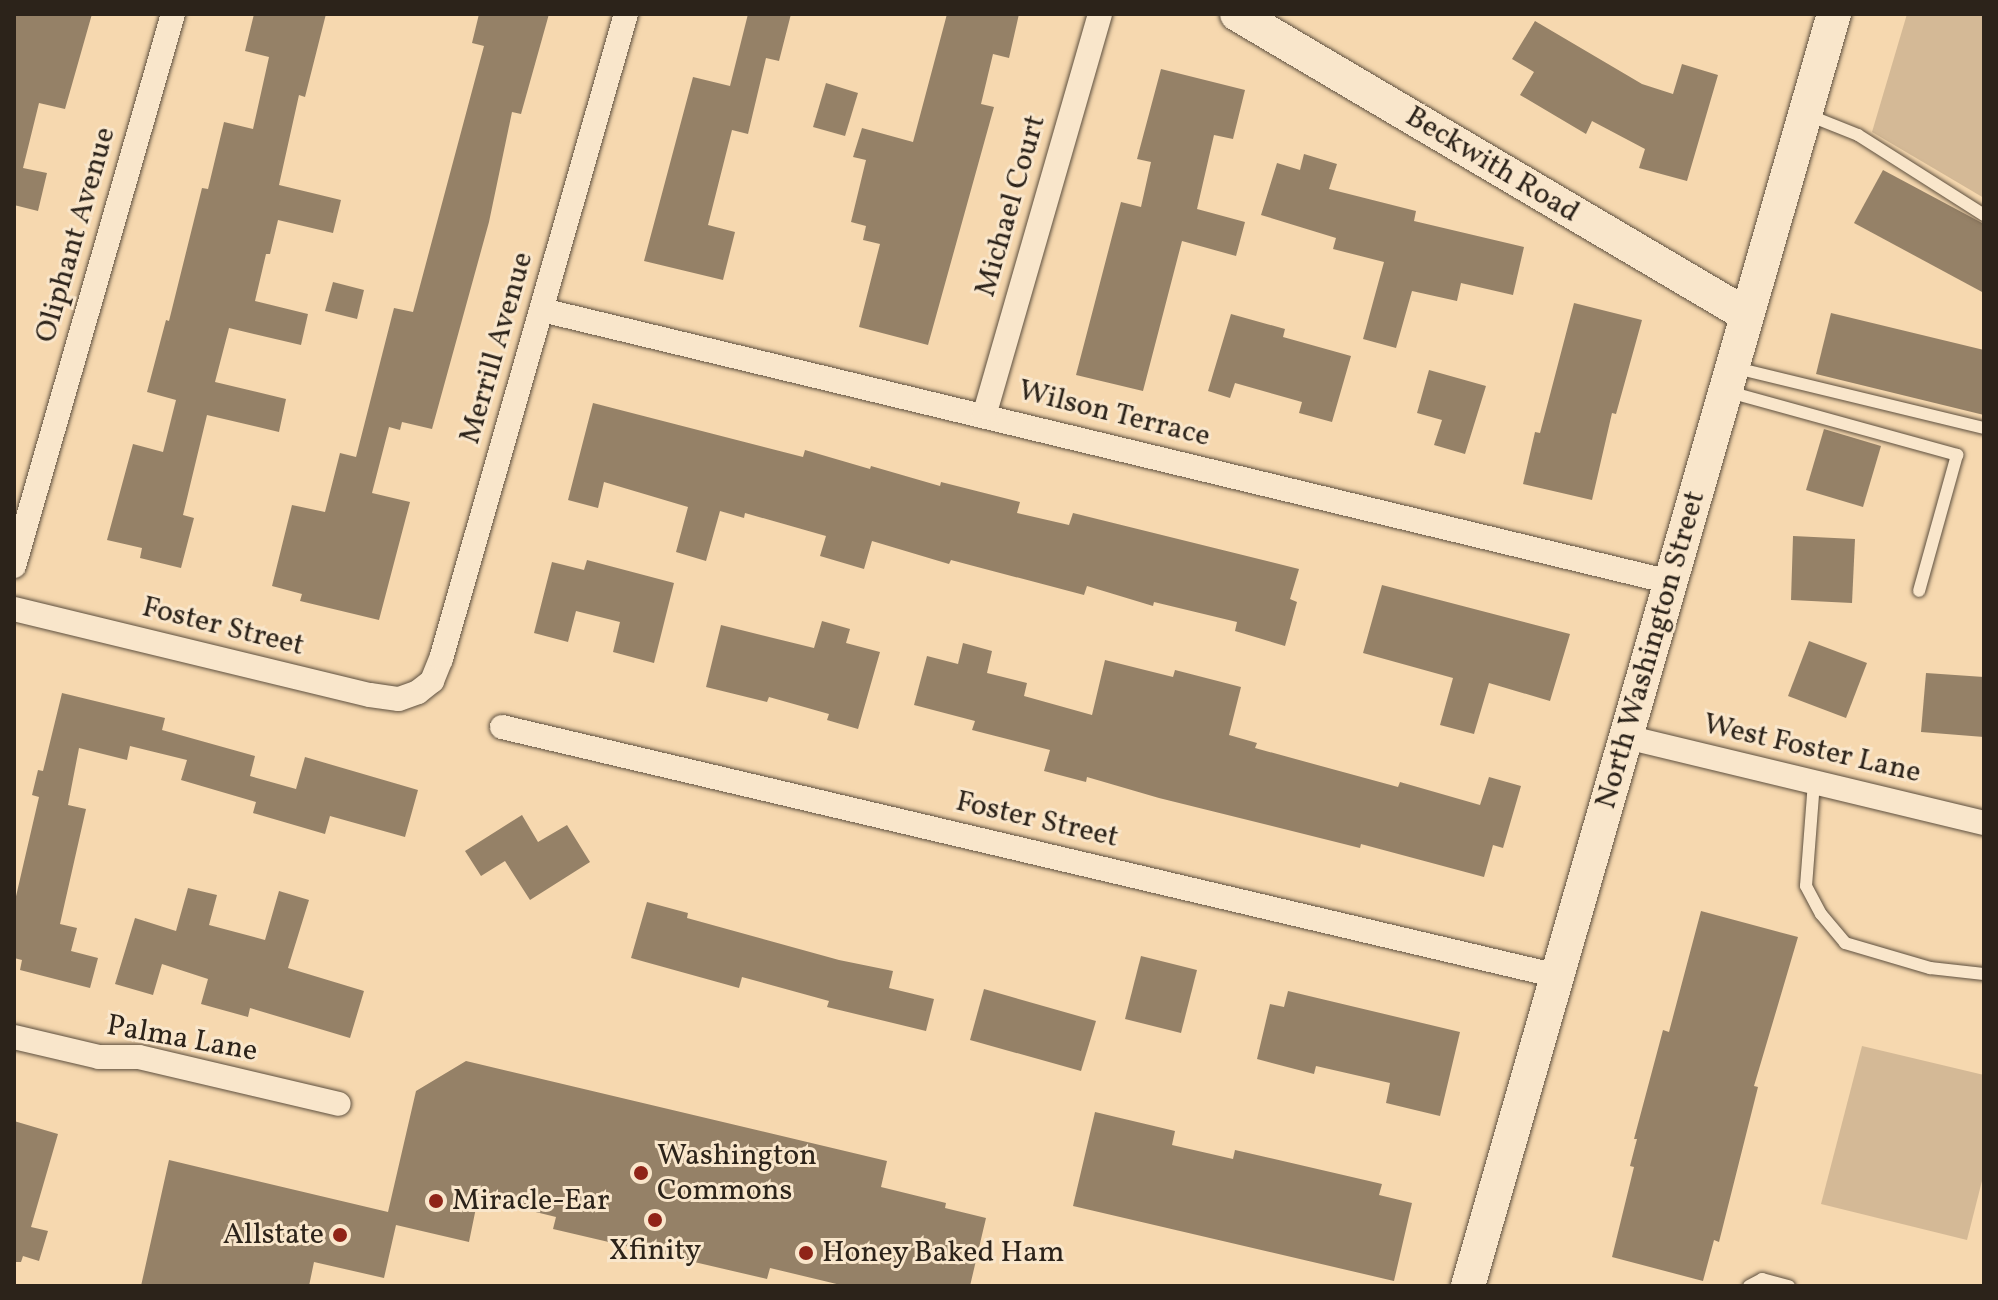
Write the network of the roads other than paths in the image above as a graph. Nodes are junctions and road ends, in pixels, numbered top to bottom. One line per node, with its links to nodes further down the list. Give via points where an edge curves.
1 (173, 14): 13 (street, Oliphant Avenue)
2 (626, 14): 8 (street, Merrill Avenue)
3 (1100, 14): 11 (street, Michael Court)
4 (1237, 14): 9 (street, Beckwith Road)
5 (1834, 14): 6 (street, North Washington Street)
6 (1806, 114): 7 (lane, via 1858,135); 9 (street, North Washington Street)
7 (1984, 215)
8 (542, 310): 11 (street, Wilson Terrace); 17 (street, Merrill Avenue, via 441,659 432,681)
9 (1747, 315): 10 (street, North Washington Street)
10 (1729, 379): 12 (lane); 14 (street, North Washington Street); 15 (lane, via 1957,455)
11 (984, 416): 14 (street, Wilson Terrace)
12 (1984, 428)
13 (14, 566)
14 (1671, 582): 19 (street, North Washington Street)
15 (1919, 591)
16 (14, 609): 17 (street, Foster Street, via 370,695 399,699)
17 (418, 692)
18 (502, 727): 23 (street, Foster Street)
19 (1626, 737): 20 (street, West Foster Lane); 23 (street, North Washington Street)
20 (1814, 782): 21 (street, West Foster Lane); 22 (lane, via 1806,886 1845,943 1930,968)
21 (1984, 823)
22 (1984, 974)
23 (1558, 976): 26 (street, North Washington Street)
24 (14, 1037): 25 (street, Palma Lane, via 99,1057 139,1057)
25 (339, 1104)
26 (1468, 1286)
27 (1749, 1286): 28 (lane, via 1762,1279)
28 (1789, 1286)

